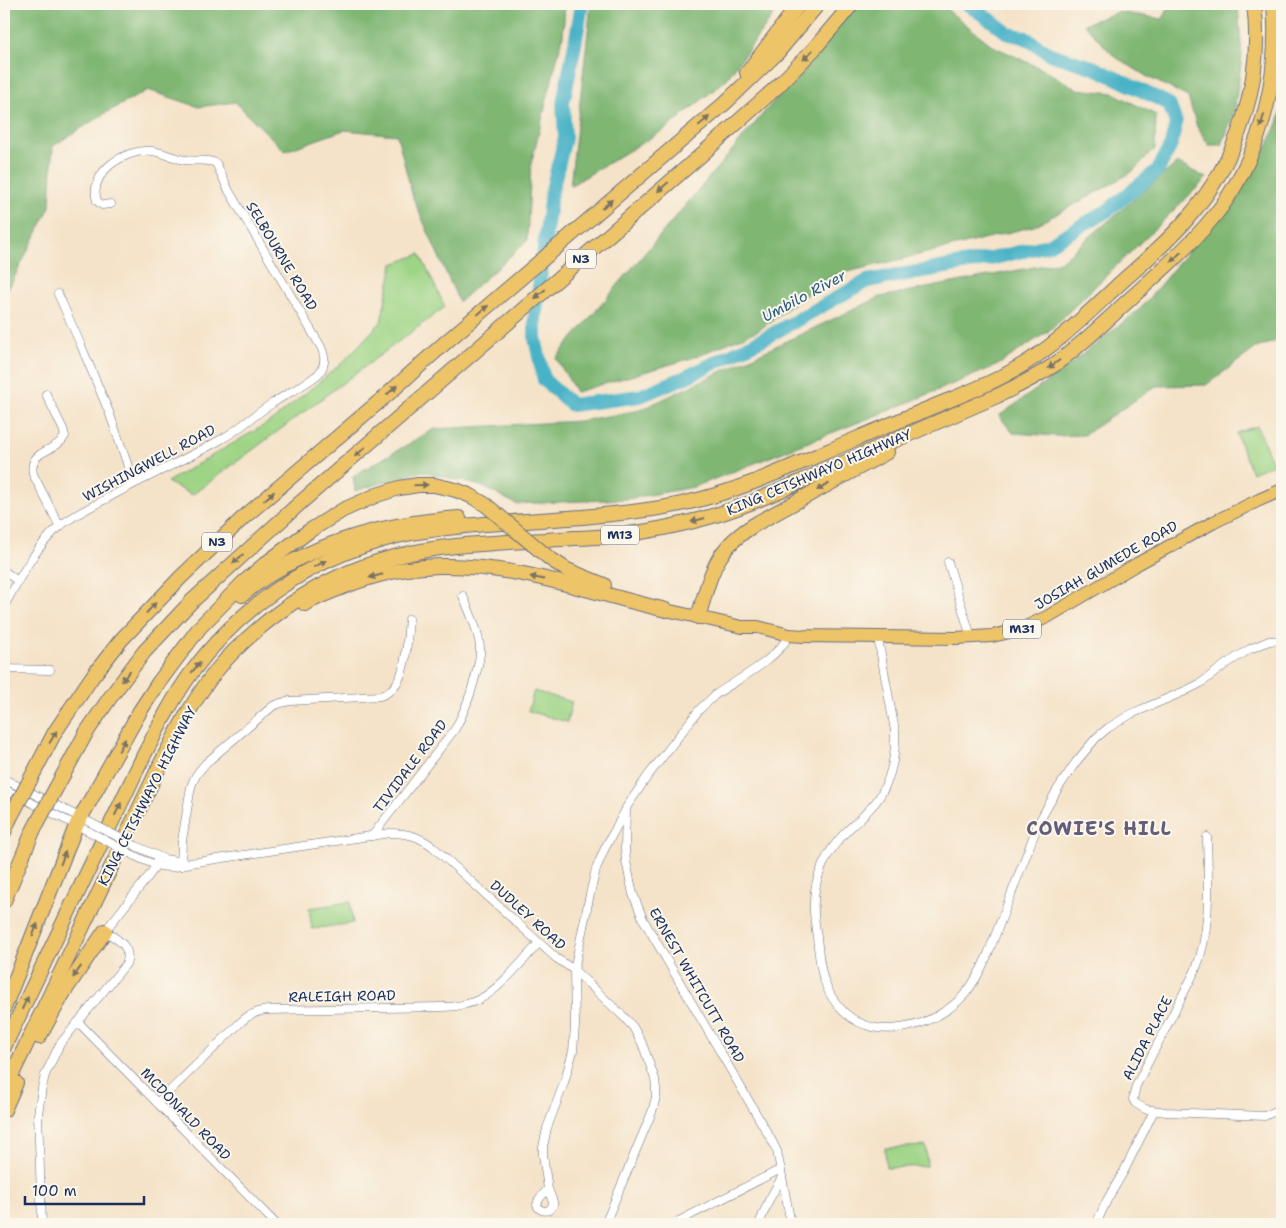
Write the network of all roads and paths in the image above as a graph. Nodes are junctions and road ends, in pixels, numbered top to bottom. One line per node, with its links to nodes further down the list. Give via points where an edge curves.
1 (799, 4): 6 (highway)
2 (818, 4): 6 (highway, N3, via 778,53)
3 (850, 4): 41 (highway, N3, one-way to 41, bridge, via 814,49 776,87 228,568 167,626 144,652 86,733 33,832)
4 (1254, 4): 14 (highway, KING CETSHWAYO HIGHWAY / M13, via 1254,72 1242,125 1219,174 1186,221 1064,335 1008,374 763,478 700,500)
5 (1274, 4): 11 (highway, KING CETSHWAYO HIGHWAY / M13, one-way to 11, via 1274,66 1264,117 1250,155 1222,206 1179,255 1054,365 997,396)
6 (724, 104): 36 (highway, N3, one-way to 6, bridge, via 55,732 92,677 149,609 215,544)
7 (111, 204): 9 (street, SELBOURNE ROAD, via 102,205 97,201 96,184 108,167 128,154 150,151 183,160 216,163 228,191 324,352)
8 (58, 294): 12 (street, via 109,412)
9 (325, 362): 12 (street, WISHINGWELL ROAD, via 317,375 227,436)
10 (46, 394): 15 (street, via 65,436 64,440 37,456 32,468)
11 (926, 427): 22 (highway, one-way to 22, via 893,449 746,530 721,554 709,579); 31 (highway, KING CETSHWAYO HIGHWAY / M13, one-way to 31, via 765,497 699,520 626,534 441,548 368,565 327,582 271,618 218,668)
12 (134, 483): 15 (street, WISHINGWELL ROAD)
13 (1282, 490): 25 (main road, JOSIAH GUMEDE ROAD / M31, via 1214,522 1047,617 1019,630)
14 (615, 514): 28 (highway, via 586,512 440,519 345,539 312,552 264,579 230,605); 47 (highway, KING CETSHWAYO HIGHWAY / M13, one-way to 14, via 159,726 193,670 251,610 273,592 321,563 393,537 465,526)
15 (60, 527): 18 (street, WISHINGWELL ROAD, via 42,545)
16 (948, 562): 25 (street)
17 (4, 571): 18 (street)
18 (18, 580): 20 (street, WISHINGWELL ROAD)
19 (463, 596): 37 (street, TIVIDALE ROAD, via 478,638 480,658 462,717)
20 (4, 606)
21 (667, 606): 22 (main road, JOSIAH GUMEDE ROAD / M31); 28 (highway, one-way to 21, bridge, via 200,627 242,583 309,531 377,494 418,485 434,485 471,496 568,570); 31 (highway, one-way to 31, via 627,601 508,572 467,567 413,568 357,581 310,601 249,643)
22 (699, 614): 24 (main road, JOSIAH GUMEDE ROAD / M31, via 744,620)
23 (409, 619): 40 (street, via 403,667 391,690 380,696 281,703 267,710 206,763 191,784)
24 (789, 635): 26 (main road, JOSIAH GUMEDE ROAD / M31); 34 (street, via 778,652 715,695 699,710)
25 (971, 637): 26 (main road, JOSIAH GUMEDE ROAD / M31)
26 (878, 638): 27 (street, via 895,731 893,764 880,796 826,858 815,890 814,911 820,969 830,995 853,1019 868,1026 892,1029 938,1016 965,994 975,980 1039,822 1076,762 1096,738 1131,714 1201,683 1250,649 1269,641)
27 (1282, 640)
28 (186, 648): 35 (highway, one-way to 28, via 140,711)
29 (4, 669): 30 (street)
30 (50, 670)
31 (192, 705): 48 (highway, KING CETSHWAYO HIGHWAY / M13, via 162,759)
32 (4, 779): 35 (street, DUDLEY ROAD)
33 (4, 789): 35 (street, DUDLEY ROAD)
34 (626, 808): 44 (street, via 596,869); 53 (street, ERNEST WHITCUTT ROAD, via 626,861 637,907 772,1140)
35 (83, 823): 39 (street, DUDLEY ROAD, bridge, via 136,846); 39 (street, DUDLEY ROAD, bridge, via 90,832 133,855); 45 (highway, one-way to 35)
36 (6, 826)
37 (372, 836): 40 (street, DUDLEY ROAD); 43 (street, DUDLEY ROAD, via 401,833 423,839)
38 (1207, 837): 52 (street, ALIDA PLACE, via 1207,919 1202,953 1133,1093 1135,1103)
39 (157, 861): 40 (street, DUDLEY ROAD); 42 (street)
40 (181, 864)
41 (4, 901)
42 (105, 931): 46 (street, via 124,946 127,960); 50 (highway, one-way to 50, via 59,1000)
43 (540, 943): 44 (street, DUDLEY ROAD); 49 (street, RALEIGH ROAD, via 490,993 463,1005 254,1012)
44 (574, 970): 54 (street, via 573,1051 543,1148); 57 (street, DUDLEY ROAD, via 633,1027 655,1079 656,1097 652,1112)
45 (4, 1008)
46 (78, 1022): 49 (street, MCDONALD ROAD); 55 (street, via 54,1054 40,1099 38,1131)
47 (4, 1047)
48 (4, 1092)
49 (157, 1103): 56 (street, MCDONALD ROAD)
50 (4, 1110)
51 (1282, 1110): 52 (street, ALIDA PLACE, via 1265,1116)
52 (1154, 1111): 61 (street)
53 (781, 1173): 58 (street); 59 (street); 60 (street, ERNEST WHITCUTT ROAD)
54 (548, 1189)
55 (42, 1224)
56 (276, 1224)
57 (605, 1224)
58 (673, 1224)
59 (759, 1224)
60 (791, 1224)
61 (1096, 1224)

